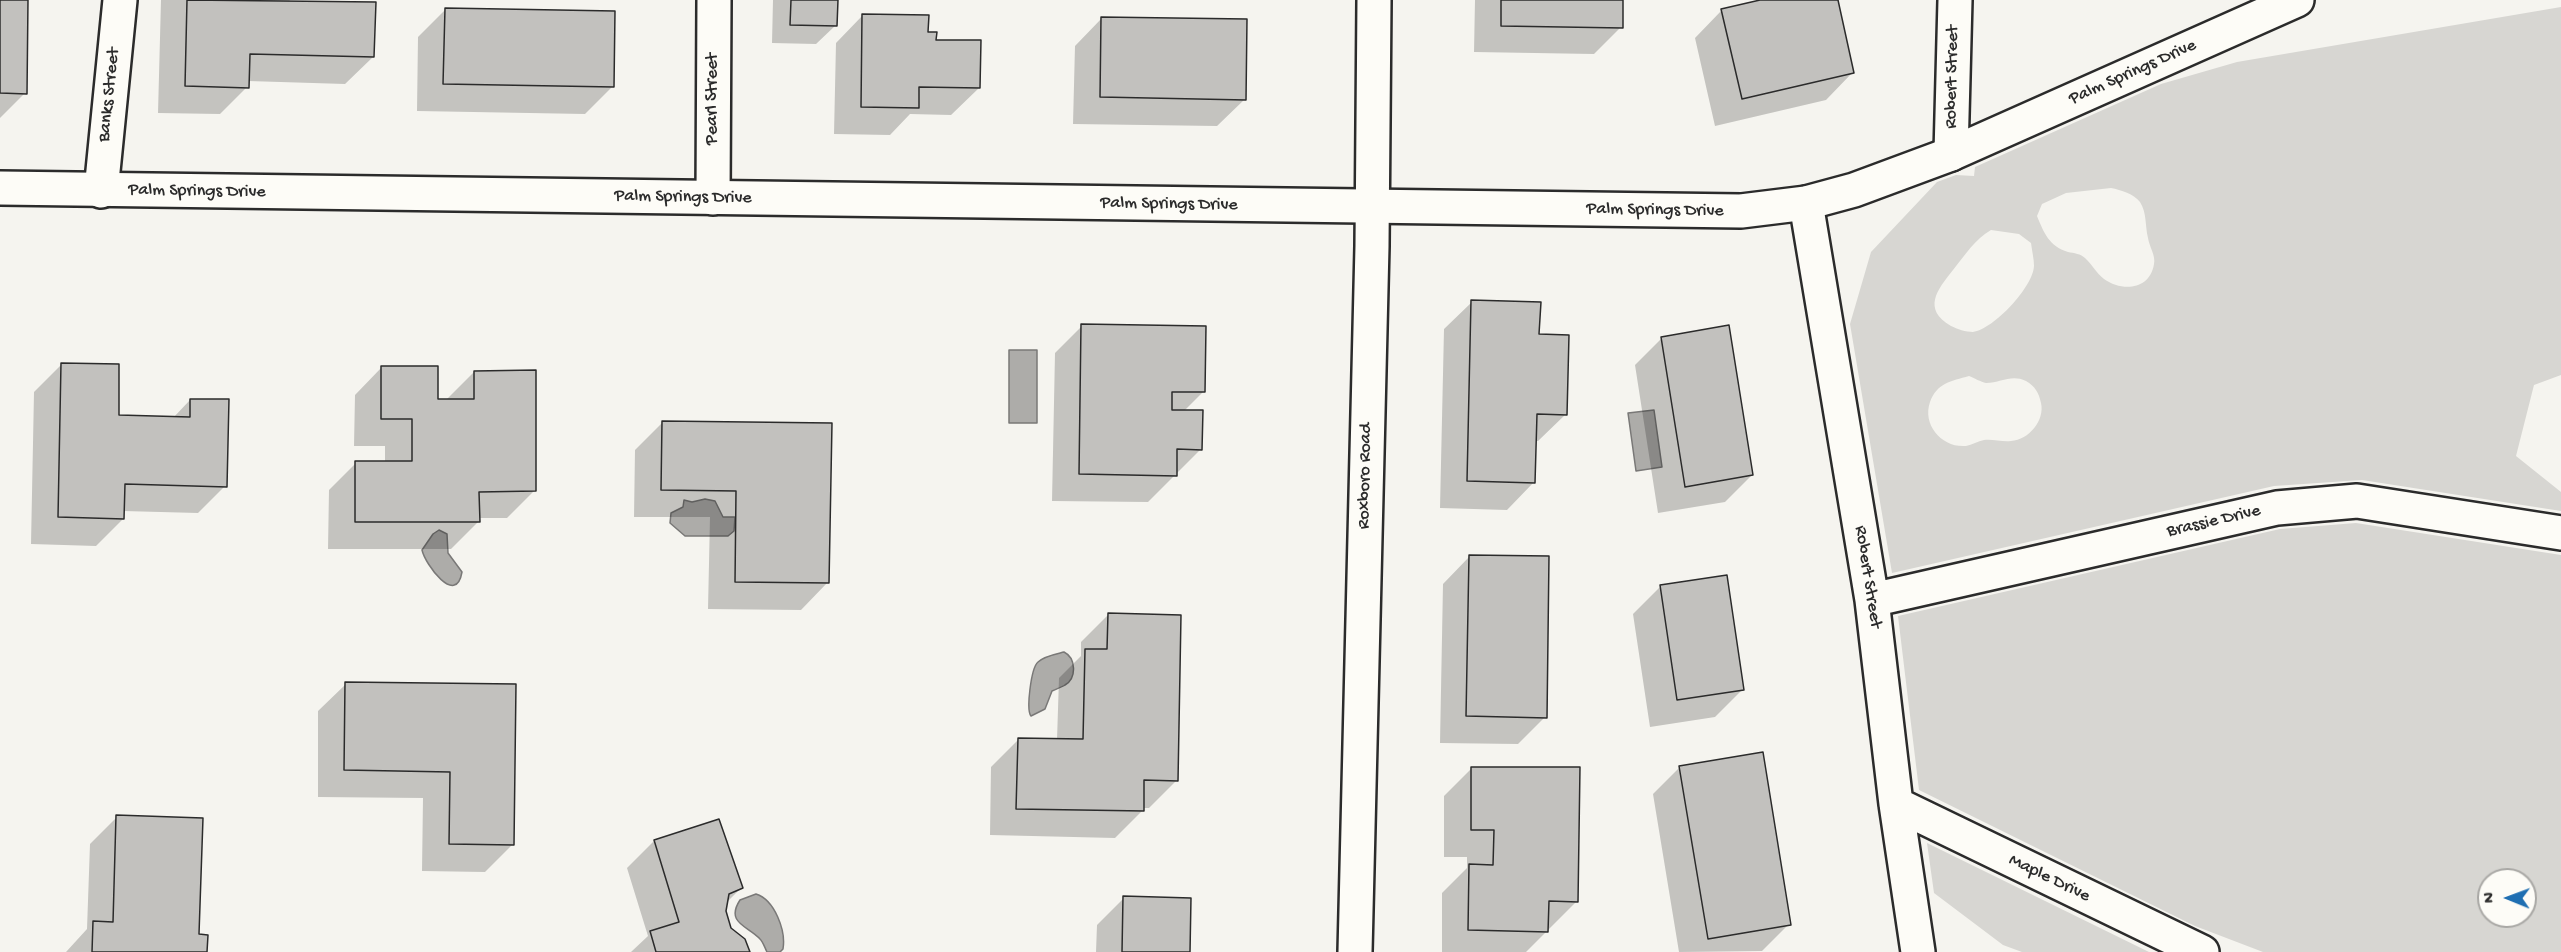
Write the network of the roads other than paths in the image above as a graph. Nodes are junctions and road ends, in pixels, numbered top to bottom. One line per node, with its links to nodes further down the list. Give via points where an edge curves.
1 (120, 0): 8 (street, Banks Street)
2 (714, 0): 9 (street, Pearl Street)
3 (1374, 0): 11 (street, Roxboro Road)
4 (1955, 0): 6 (street, Robert Street)
5 (2297, 0): 6 (street, Palm Springs Drive)
6 (1951, 154): 10 (street, Palm Springs Drive, via 1854,190)
7 (0, 188): 8 (street, Palm Springs Drive)
8 (101, 191): 9 (street, Palm Springs Drive)
9 (713, 198): 11 (street, Palm Springs Drive)
10 (1806, 203): 11 (street, Palm Springs Drive, via 1741,212); 13 (street, Robert Street)
11 (1372, 207): 15 (street, Roxboro Road)
12 (2561, 533): 13 (street, Brassie Drive, via 2357,501 2277,508)
13 (1872, 600): 14 (street, Robert Street)
14 (1896, 804): 16 (street, Robert Street); 17 (street, Maple Drive)
15 (1355, 952)
16 (1918, 952)
17 (2202, 952)

